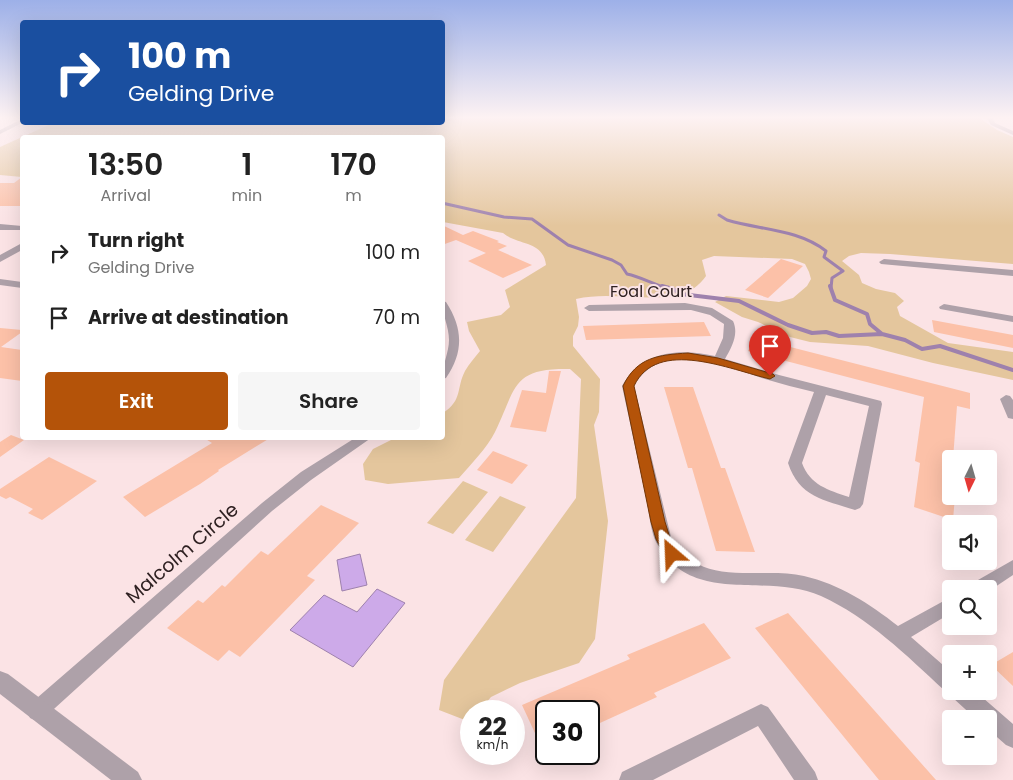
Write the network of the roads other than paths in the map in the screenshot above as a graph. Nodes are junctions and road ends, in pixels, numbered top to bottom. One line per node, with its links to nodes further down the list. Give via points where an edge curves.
1 (0, 227): 2 (street)
2 (20, 228)
3 (20, 247): 4 (street)
4 (0, 259)
5 (884, 262): 6 (street)
6 (1013, 273)
7 (0, 282): 8 (street)
8 (20, 285)
9 (944, 307): 12 (street)
10 (445, 308): 14 (street, via 455,332 454,353)
11 (589, 308): 13 (street, Foal Court, via 698,306 729,323 730,338)
12 (1013, 319)
13 (718, 361): 15 (street); 22 (street, via 670,357 642,366 628,386 658,522 672,554 702,574 725,579 803,582 827,590)
14 (445, 370)
15 (821, 391): 15 (street, via 795,463 798,476 816,492 855,504 876,404)
16 (1006, 399): 17 (street)
17 (1013, 415)
18 (361, 440): 26 (street, Malcolm Circle, via 267,506)
19 (1013, 567): 20 (street)
20 (992, 580)
21 (942, 609): 22 (street)
22 (896, 636): 23 (street)
23 (942, 676)
24 (0, 681): 26 (street)
25 (970, 700): 27 (street)
26 (37, 711): 28 (street)
27 (1013, 738)
28 (130, 780)
29 (630, 780): 30 (street, via 761,714)
30 (807, 780)

